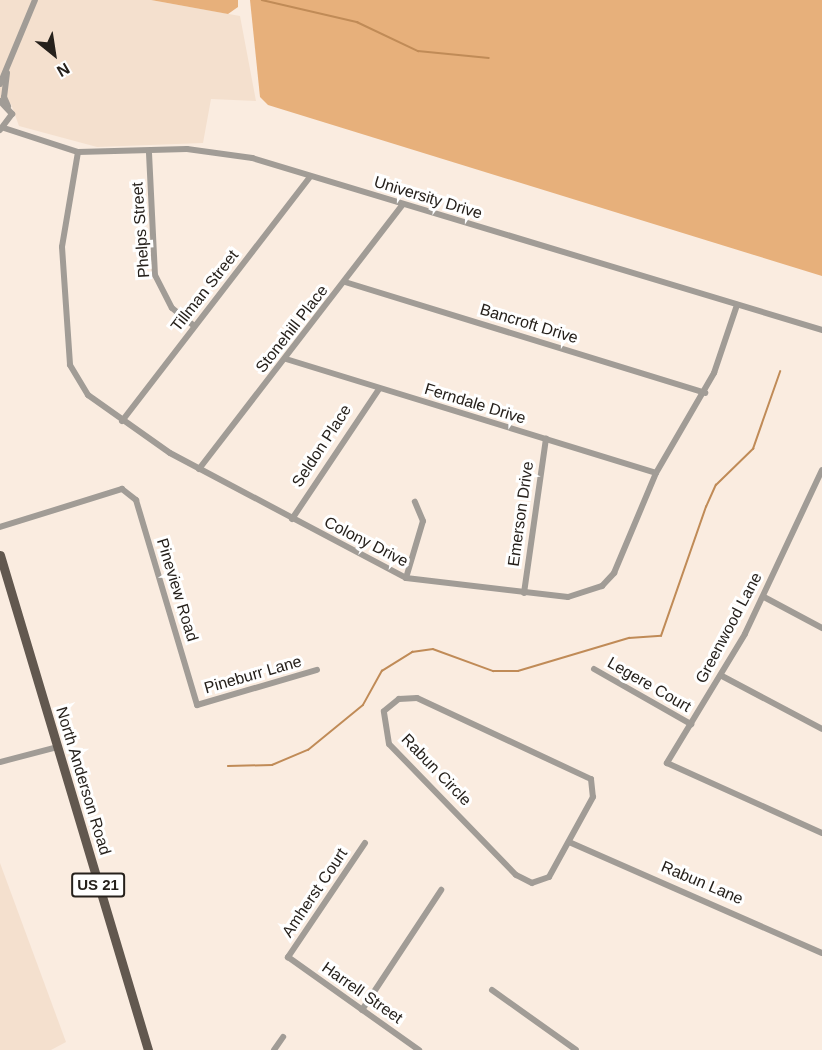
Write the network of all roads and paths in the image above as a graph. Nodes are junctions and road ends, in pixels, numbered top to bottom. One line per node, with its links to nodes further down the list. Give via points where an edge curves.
1 (35, 0): 2 (street)
2 (8, 63): 3 (street); 5 (street, via 4,97)
3 (0, 84)
4 (0, 101): 5 (street)
5 (8, 106): 6 (street)
6 (11, 119): 7 (street); 8 (street)
7 (2, 129): 8 (street, University Drive)
8 (20, 133): 9 (street, University Drive)
9 (78, 152): 10 (street, University Drive); 20 (street, Colony Drive, via 62,247 70,365 88,395)
10 (149, 153): 11 (street, University Drive, via 230,153); 15 (street, Phelps Street, via 155,275 172,308)
11 (310, 177): 12 (street, University Drive); 15 (street, Tillman Street)
12 (403, 204): 13 (street, Stonehill Place); 14 (street, University Drive)
13 (345, 282): 17 (street, Stonehill Place); 19 (street, Bancroft Drive)
14 (737, 304): 16 (street, University Drive); 19 (street, Colony Drive)
15 (194, 326): 20 (street, Tillman Street)
16 (822, 330)
17 (286, 359): 18 (street, Ferndale Drive); 22 (street, Stonehill Place)
18 (379, 389): 21 (street, Ferndale Drive); 26 (street, Seldon Place, via 336,446)
19 (705, 393): 24 (street, Colony Drive)
20 (122, 421): 22 (street, Colony Drive)
21 (546, 439): 24 (street, Ferndale Drive); 30 (street, Emerson Drive)
22 (200, 469): 26 (street, Colony Drive)
23 (822, 470): 31 (street, Greenwood Lane, via 792,525)
24 (656, 473): 30 (street, Colony Drive, via 614,573 602,586 568,597)
25 (415, 502): 29 (street, via 423,521)
26 (292, 519): 29 (street, Colony Drive)
27 (0, 527): 36 (street, Pineview Road, via 122,489 136,500)
28 (0, 555): 39 (main road, North Anderson Road / US 21)
29 (406, 578): 30 (street, Colony Drive)
30 (524, 594)
31 (764, 597): 32 (street); 35 (street, Greenwood Lane)
32 (822, 628)
33 (594, 669): 37 (street, Legere Court)
34 (317, 670): 36 (street, Pineburr Lane)
35 (722, 676): 37 (street, Greenwood Lane); 38 (street)
36 (197, 705)
37 (691, 724): 41 (street, Greenwood Lane, via 667,762)
38 (822, 729)
39 (57, 747): 40 (street); 50 (main road, North Anderson Road / US 21)
40 (0, 762)
41 (822, 833)
42 (569, 842): 42 (street, Rabun Circle, via 549,877 532,883 516,875 388,744 384,711 399,699 417,698 591,779 593,797); 45 (street, Rabun Lane)
43 (364, 843): 46 (street, Amherst Court)
44 (441, 890): 48 (street)
45 (822, 953)
46 (288, 957): 48 (street, Harrell Street)
47 (492, 990): 53 (street)
48 (362, 1010): 52 (street, Harrell Street)
49 (283, 1037): 51 (street)
50 (148, 1050)
51 (274, 1050)
52 (419, 1050)
53 (576, 1050)

